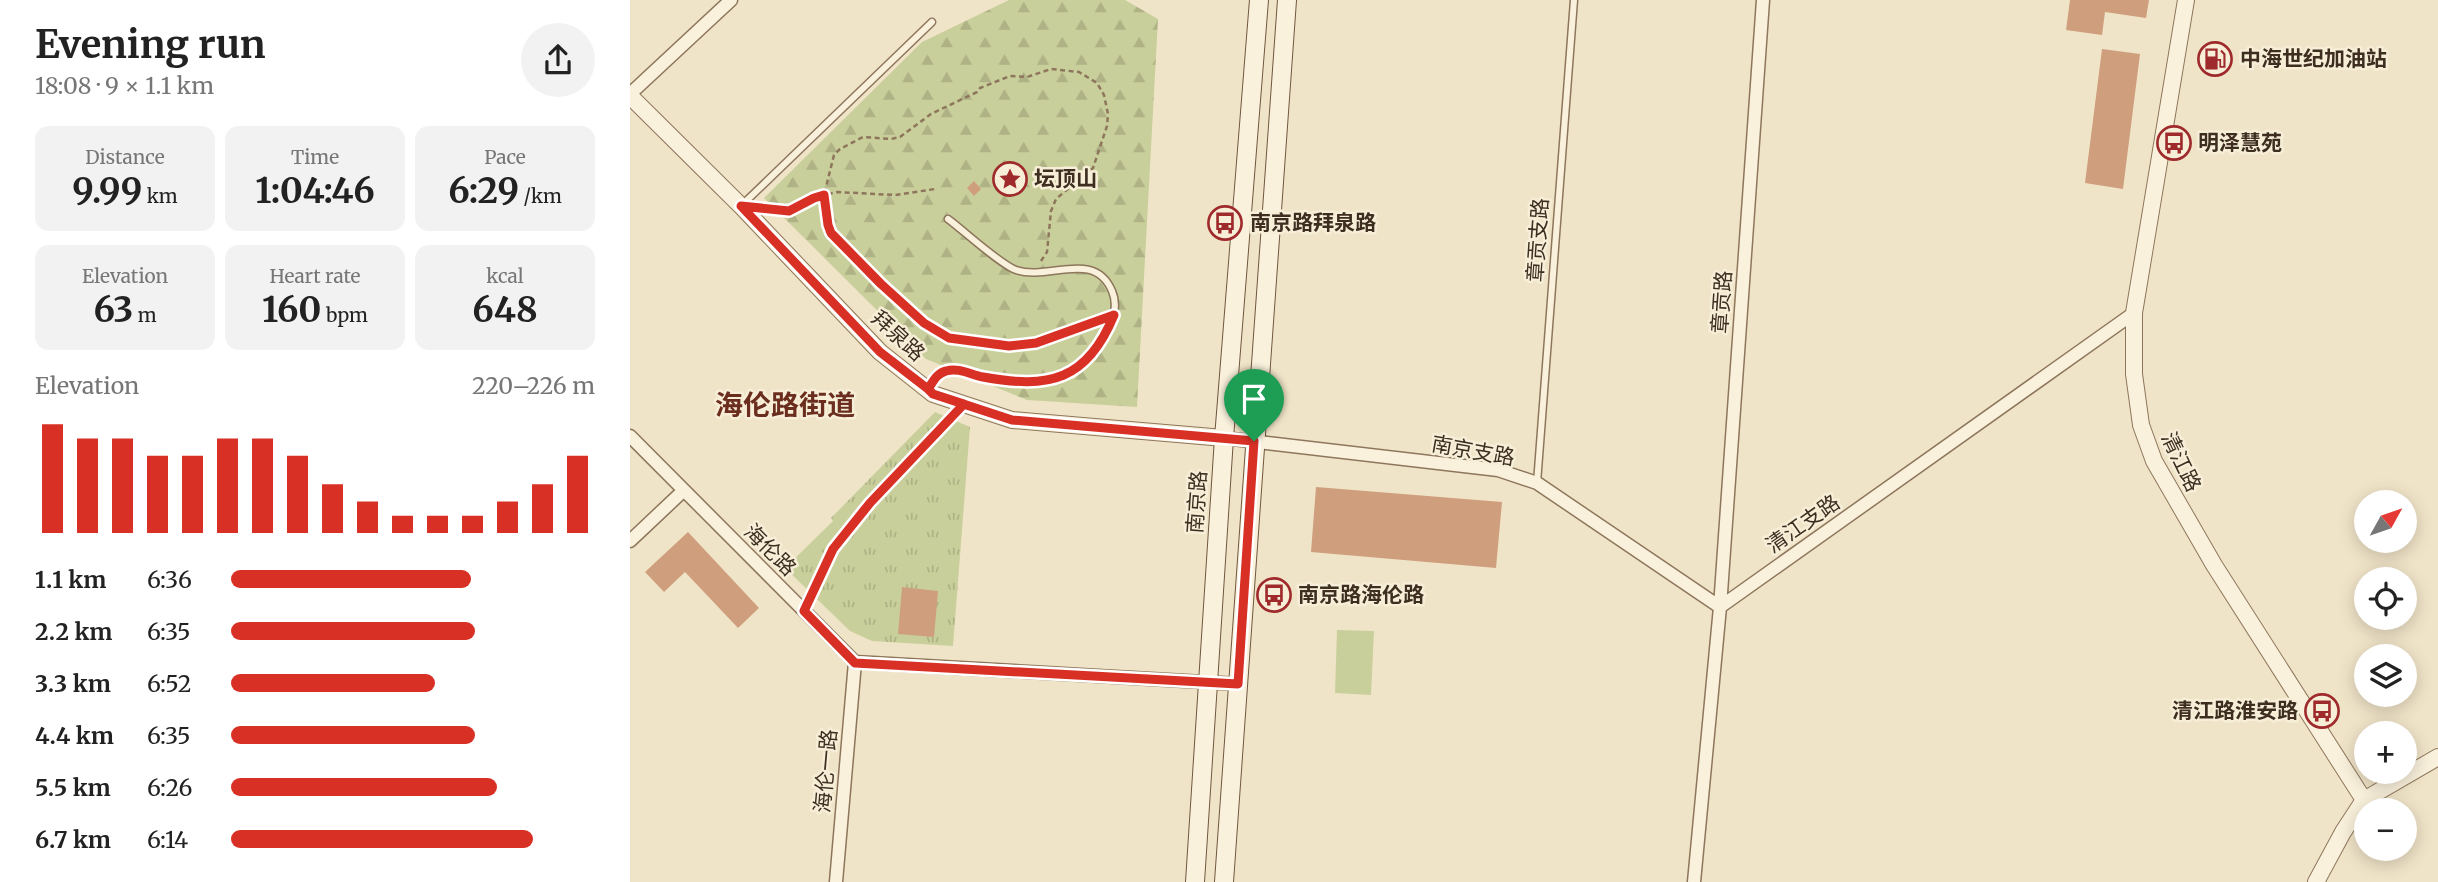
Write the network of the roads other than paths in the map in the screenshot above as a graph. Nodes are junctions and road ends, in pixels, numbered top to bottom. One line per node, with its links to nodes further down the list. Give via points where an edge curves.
1 (731, 0): 8 (street)
2 (1259, 0): 14 (main road, 南京路)
3 (1287, 0): 15 (main road)
4 (1574, 0): 16 (lane, 章贡支路)
5 (1763, 0): 19 (street, 章贡路)
6 (2186, 0): 11 (street, 清江路)
7 (932, 22): 9 (lane)
8 (630, 95): 9 (street, 拜泉路)
9 (741, 206): 12 (street, 拜泉路, via 880,352)
10 (948, 219): 12 (lane, via 1013,269 1098,272 1114,296 1114,315 1094,353 1068,374 1019,382 955,369 940,373)
11 (2134, 313): 19 (street, 清江支路); 24 (street, 清江路, via 2141,425 2154,461 2214,565)
12 (928, 389): 14 (street, 拜泉路, via 1012,420)
13 (630, 436): 17 (street, 海伦路)
14 (1224, 438): 15 (street, 南京支路); 21 (main road, 南京路)
15 (1254, 441): 16 (street, 南京支路, via 1498,470); 22 (main road)
16 (1537, 483): 19 (street, 南京支路)
17 (683, 491): 18 (street); 20 (street, 海伦路)
18 (630, 541)
19 (1720, 607): 30 (street)
20 (855, 663): 21 (street); 27 (street, 海伦一路)
21 (1207, 683): 22 (street); 28 (main road, 南京路)
22 (1238, 684): 29 (main road)
23 (2438, 757): 25 (street)
24 (2363, 798)
25 (2367, 798)
26 (2354, 815): 31 (street)
27 (836, 882)
28 (1195, 882)
29 (1224, 882)
30 (1694, 882)
31 (2316, 882)

